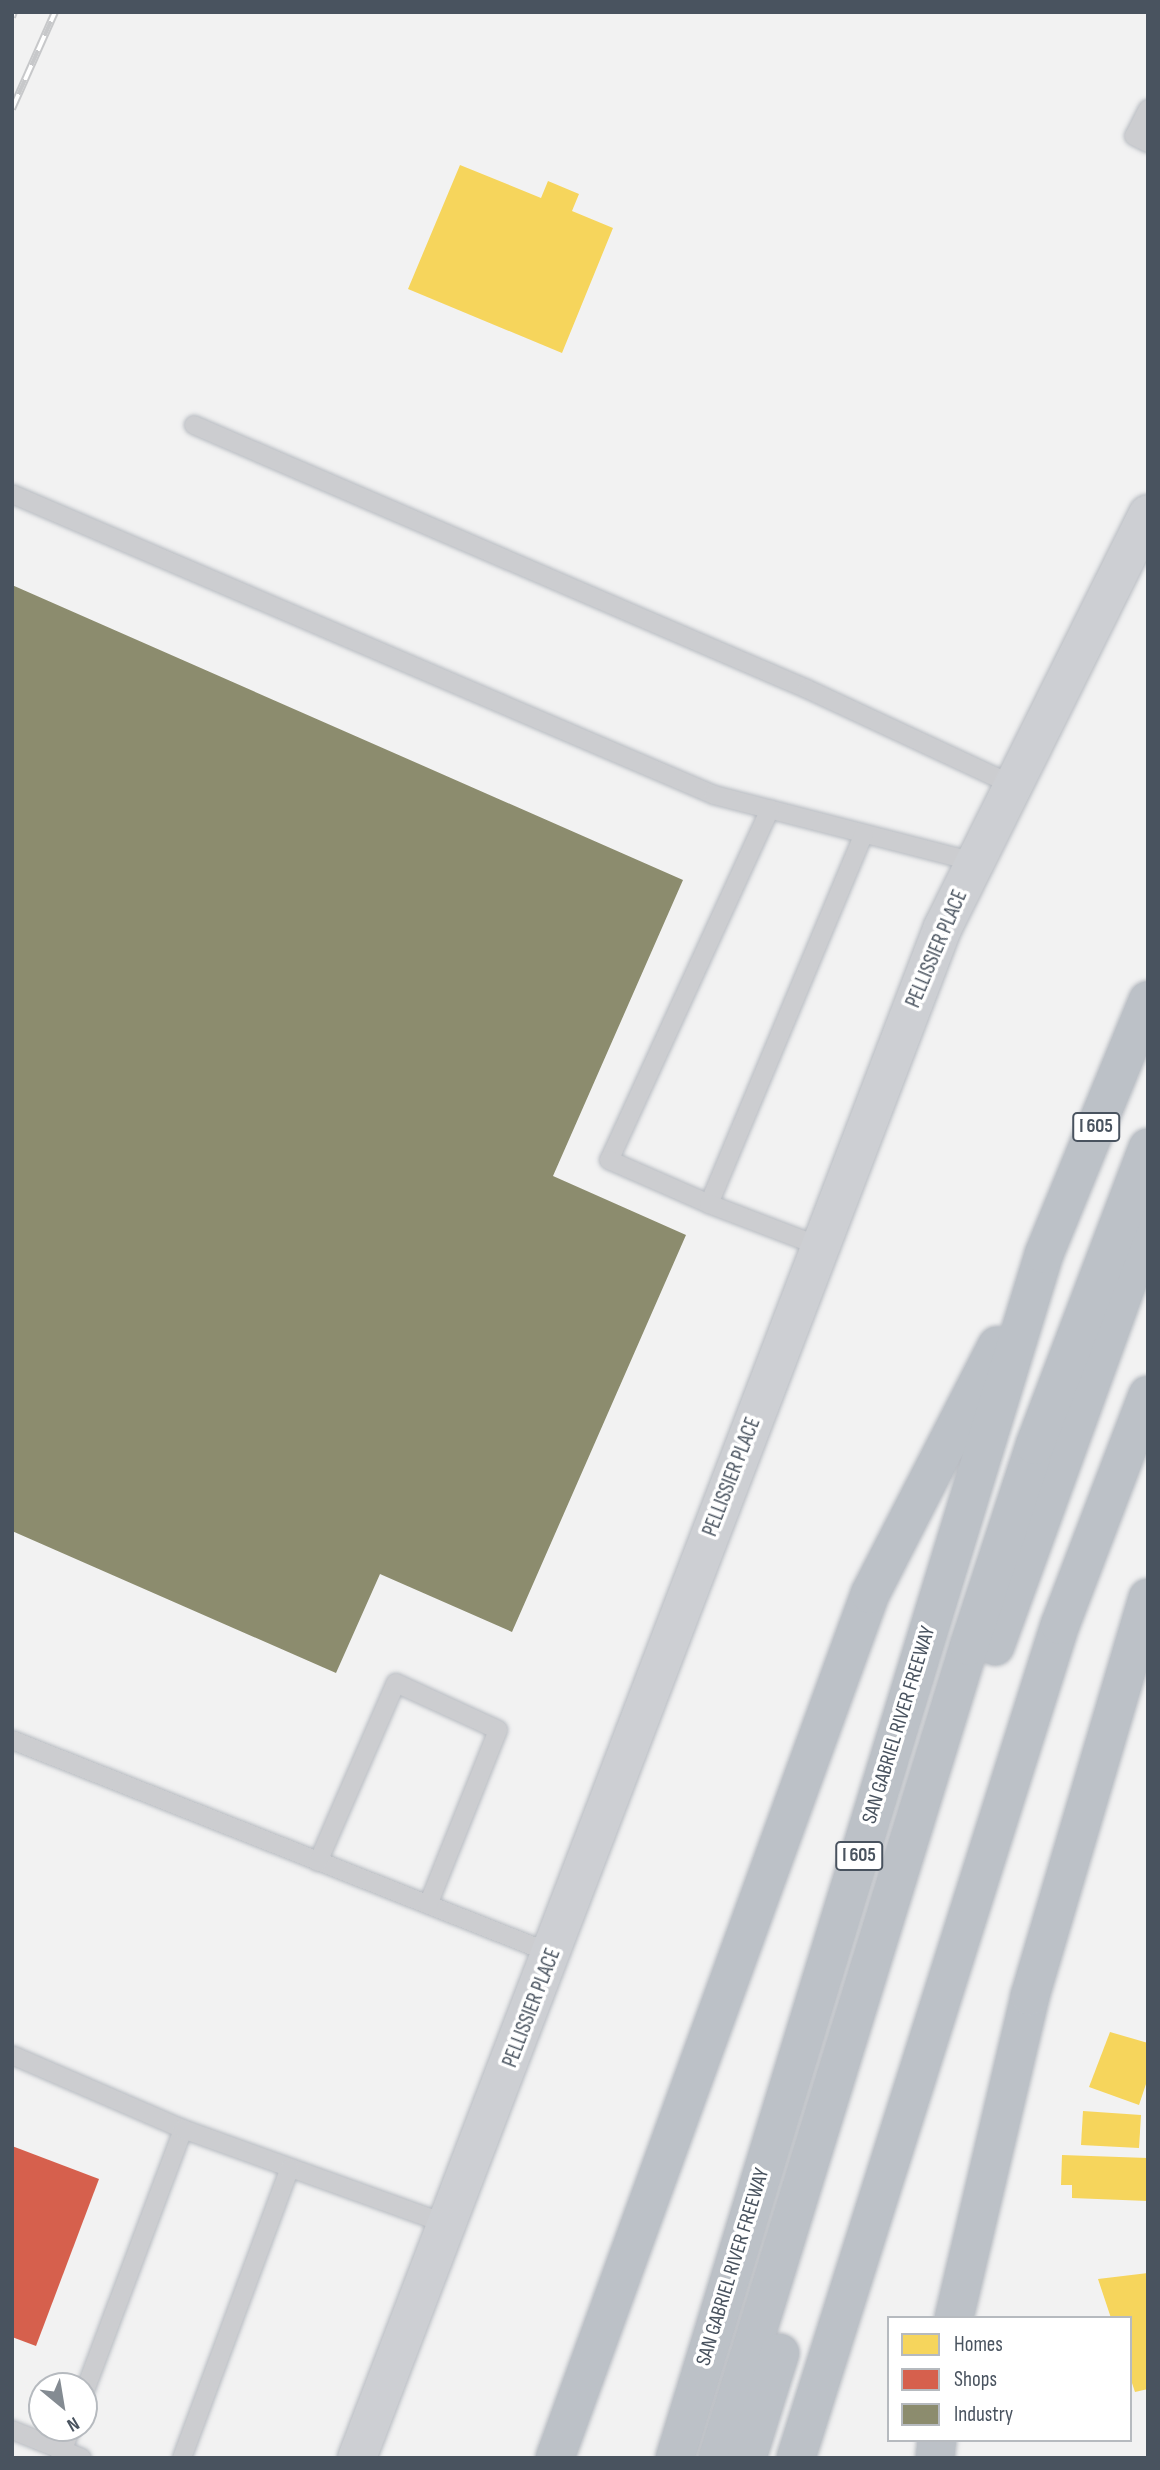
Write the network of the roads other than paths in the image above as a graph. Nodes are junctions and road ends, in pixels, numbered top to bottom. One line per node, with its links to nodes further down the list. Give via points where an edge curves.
1 (1148, 108): 2 (lane, via 1134,136)
2 (1148, 143)
3 (194, 425): 6 (lane, via 807,689)
4 (12, 494): 7 (lane, via 714,795)
5 (1148, 514): 6 (main road, PELLISSIER PLACE)
6 (1013, 785): 9 (main road, PELLISSIER PLACE)
7 (770, 810): 8 (lane); 12 (lane, via 609,1160)
8 (864, 834): 9 (lane); 12 (lane)
9 (975, 862): 14 (main road, PELLISSIER PLACE, via 943,927)
10 (1148, 1000): 15 (highway, SAN GABRIEL RIVER FREEWAY / I 605)
11 (1148, 1148): 35 (highway, via 1035,1445 973,1633)
12 (709, 1204): 14 (lane)
13 (1148, 1225): 36 (highway, via 981,1685)
14 (819, 1246): 21 (main road, PELLISSIER PLACE)
15 (1044, 1254): 33 (highway, via 870,1594); 34 (highway, SAN GABRIEL RIVER FREEWAY / I 605)
16 (1148, 1395): 37 (highway, via 1060,1625)
17 (1148, 1598): 26 (highway, via 1030,1996)
18 (12, 1740): 19 (lane)
19 (318, 1862): 20 (lane); 20 (lane, via 396,1683 498,1730)
20 (428, 1905): 21 (lane)
21 (553, 1954): 25 (main road, PELLISSIER PLACE)
22 (12, 2055): 23 (lane)
23 (183, 2129): 24 (lane); 27 (lane)
24 (290, 2168): 25 (lane); 31 (lane)
25 (449, 2225): 32 (main road, PELLISSIER PLACE)
26 (954, 2316)
27 (92, 2372)
28 (12, 2430): 29 (lane)
29 (61, 2454): 30 (lane)
30 (82, 2458)
31 (182, 2458)
32 (357, 2458)
33 (555, 2458)
34 (675, 2458)
35 (718, 2458)
36 (747, 2458)
37 (796, 2458)

